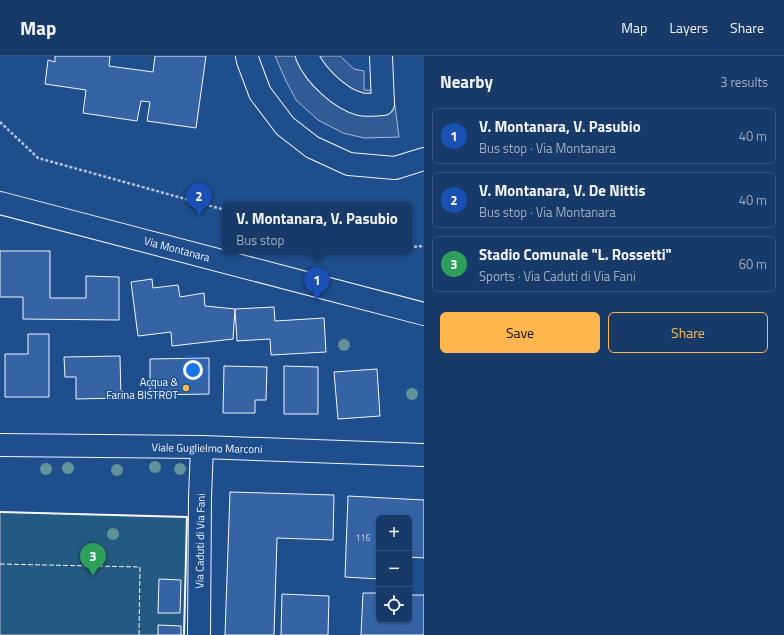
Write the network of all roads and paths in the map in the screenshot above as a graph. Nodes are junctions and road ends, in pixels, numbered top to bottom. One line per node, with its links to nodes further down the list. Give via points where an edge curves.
1 (247, 56): 5 (street, via 260,93 285,126 312,147 349,164 395,168)
2 (307, 56): 3 (street, via 311,66 329,84 361,105 383,104)
3 (381, 56)
4 (0, 122): 7 (path, via 38,158)
5 (424, 159)
6 (0, 203): 10 (street, Via Montanara)
7 (222, 209)
8 (424, 246): 9 (path)
9 (412, 247)
10 (424, 314)
11 (0, 445): 12 (street, Viale Guglielmo Marconi)
12 (202, 447): 13 (street, Viale Guglielmo Marconi); 14 (street, Via Caduti di Via Fani)
13 (421, 453)
14 (199, 635)

